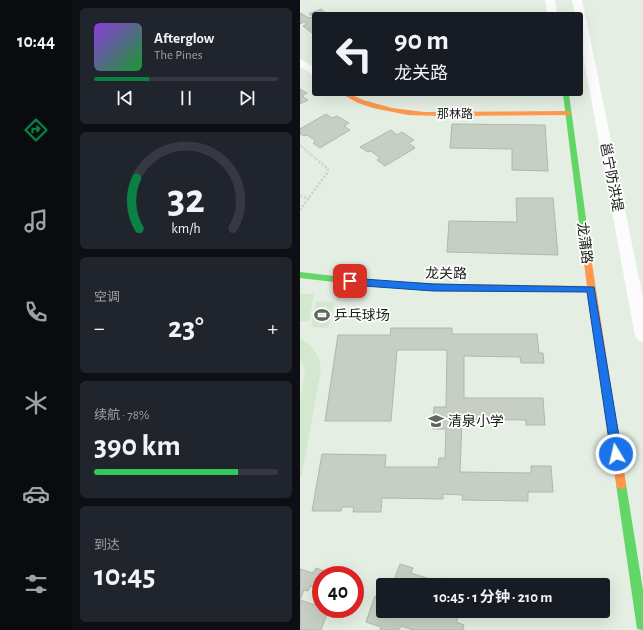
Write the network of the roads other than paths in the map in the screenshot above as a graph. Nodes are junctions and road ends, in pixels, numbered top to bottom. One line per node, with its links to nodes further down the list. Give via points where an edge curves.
1 (550, 0): 3 (street)
2 (577, 0): 4 (street)
3 (552, 12)
4 (580, 12)
5 (583, 28): 13 (street, 邕宁防洪堤)
6 (300, 62): 7 (street)
7 (312, 71)
8 (349, 96): 10 (street, 那林路, via 363,104 395,112)
9 (566, 96): 10 (street, 龙蒲路)
10 (569, 113): 12 (street, 龙蒲路)
11 (300, 275): 12 (street, 龙关路, via 426,287)
12 (591, 289): 14 (street, 龙蒲路)
13 (643, 336)
14 (643, 629)

